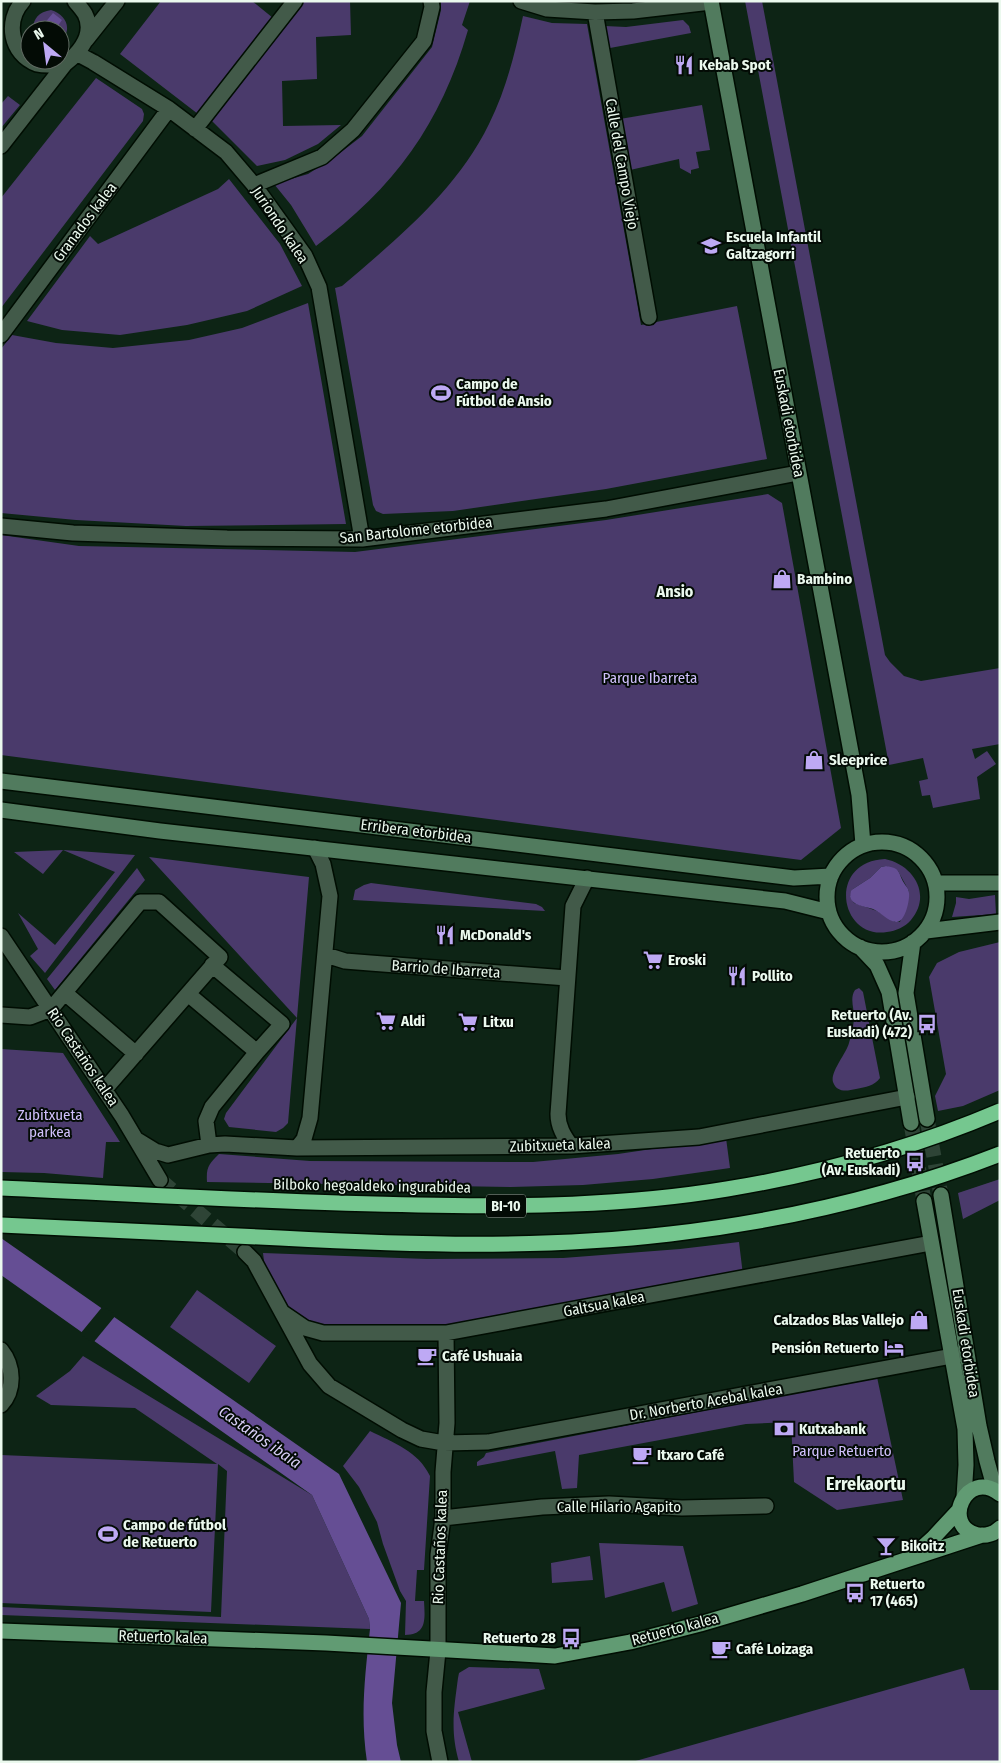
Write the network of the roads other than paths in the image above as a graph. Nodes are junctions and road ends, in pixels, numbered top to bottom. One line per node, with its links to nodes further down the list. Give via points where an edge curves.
1 (75, 1): 10 (street, via 85,14)
2 (118, 1): 10 (street)
3 (295, 1): 16 (street)
4 (431, 1): 18 (street, via 424,41 353,130 322,157)
5 (521, 1): 8 (street, via 547,9)
6 (711, 2): 8 (street); 21 (main road, Euskadi etorbidea)
7 (16, 6): 9 (street); 11 (street, via 11,27)
8 (595, 12): 19 (street, Calle del Campo Viejo)
9 (1, 31)
10 (86, 40): 12 (street)
11 (20, 52)
12 (78, 54): 13 (street); 15 (street, Juriondo kalea)
13 (70, 60)
14 (60, 70): 17 (street)
15 (169, 109): 16 (street, Juriondo kalea); 20 (street, Granados kalea)
16 (195, 129): 18 (street, Juriondo kalea, via 226,152)
17 (1, 146)
18 (254, 185): 23 (street, Juriondo kalea, via 305,256 319,287)
19 (649, 317)
20 (1, 335)
21 (798, 473): 23 (street, San Bartolome etorbidea, via 606,509); 26 (main road, Euskadi etorbidea, via 859,795)
22 (1, 526): 23 (street, San Bartolome etorbidea, via 208,538)
23 (362, 539)
24 (1, 781): 28 (main road, Erribera etorbidea, via 794,878)
25 (1, 810): 27 (main road, Erribera etorbidea)
26 (863, 845): 28 (main road, via 844,857); 30 (main road, via 886,841 908,848 926,862)
27 (315, 848): 29 (main road, Erribera etorbidea); 38 (street, via 324,864 330,896)
28 (831, 876): 32 (main road, via 827,894)
29 (587, 878): 32 (main road, Erribera etorbidea, via 785,901); 40 (street, via 573,906)
30 (936, 883): 31 (main road); 34 (main road, via 936,908)
31 (1000, 883)
32 (829, 912): 37 (main road, via 838,929)
33 (1000, 922): 34 (main road)
34 (926, 931): 36 (main road)
35 (1, 936): 43 (street, Rio Castaños kalea)
36 (913, 942): 37 (main road, via 888,952); 51 (main road, via 906,993)
37 (860, 947): 48 (main road, via 877,965 889,992)
38 (326, 955): 40 (street, Barrio de Ibarreta, via 345,961); 50 (street)
39 (212, 966): 41 (street, via 220,957 159,902 140,902); 42 (street); 45 (street, via 282,1024)
40 (567, 978): 52 (street)
41 (65, 993): 43 (street); 46 (street)
42 (188, 994): 45 (street); 46 (street)
43 (51, 1009): 44 (street, via 30,1017); 47 (street, Rio Castaños kalea)
44 (1, 1015)
45 (257, 1052): 55 (street, via 212,1107 206,1121)
46 (136, 1054): 47 (street)
47 (104, 1089): 54 (street, Rio Castaños kalea)
48 (907, 1097): 53 (main road); 57 (street, Zubitxueta kalea, via 699,1138)
49 (1000, 1111): 62 (highway, Bilboko hegoaldeko ingurabidea / BI-10, bridge, via 914,1143 842,1164 727,1189 640,1199 560,1205 388,1205)
50 (310, 1118): 58 (street); 59 (street)
51 (928, 1119)
52 (558, 1121): 56 (street); 57 (street)
53 (911, 1123)
54 (137, 1140): 61 (street); 61 (street, Rio Castaños kalea, via 160,1180)
55 (209, 1145): 58 (street, Zubitxueta kalea); 61 (street, Zubitxueta kalea)
56 (537, 1146): 57 (street, Zubitxueta kalea); 59 (street, Zubitxueta kalea)
57 (571, 1146)
58 (298, 1148): 59 (street, Zubitxueta kalea)
59 (320, 1148)
60 (1000, 1154): 65 (highway, bridge, via 927,1180 791,1214 726,1227 608,1239 392,1244)
61 (168, 1155)
62 (1, 1188)
63 (941, 1195): 72 (main road, Euskadi etorbidea)
64 (924, 1201): 66 (main road, Euskadi etorbidea)
65 (1, 1225)
66 (931, 1243): 70 (street, Galtsua kalea); 73 (main road, Euskadi etorbidea)
67 (246, 1252): 68 (street)
68 (281, 1311): 69 (street, Galtsua kalea, via 305,1328); 74 (street)
69 (323, 1333): 70 (street, Galtsua kalea); 74 (street, via 311,1350)
70 (446, 1334): 76 (street, Rio Castaños kalea, via 447,1423)
71 (1, 1350): 75 (street, via 8,1358 12,1375 6,1399)
72 (967, 1354): 73 (street, Dr. Norberto Acebal kalea); 77 (main road, Euskadi etorbidea, via 979,1426)
73 (952, 1357): 76 (street, Dr. Norberto Acebal kalea, via 488,1442); 78 (main road, Euskadi etorbidea, via 965,1429 966,1465)
74 (310, 1364): 76 (street, via 329,1386 402,1430)
75 (1, 1405)
76 (444, 1443): 80 (street, Rio Castaños kalea)
77 (998, 1492): 78 (main road, via 975,1488)
78 (961, 1503): 82 (main road, via 963,1524 974,1534); 83 (main road, via 933,1538)
79 (766, 1506): 80 (street, Calle Hilario Agapito, via 682,1508 610,1504)
80 (444, 1518): 85 (street, Rio Castaños kalea, via 438,1555)
81 (999, 1530): 82 (main road, Retuerto kalea)
82 (982, 1535): 83 (main road, Retuerto kalea)
83 (906, 1561): 85 (main road, Retuerto kalea, via 793,1597 630,1642 555,1656)
84 (1, 1631): 85 (main road, Retuerto kalea, via 326,1643)
85 (438, 1651): 86 (street, Rio Castaños kalea, via 434,1731)
86 (440, 1762)

